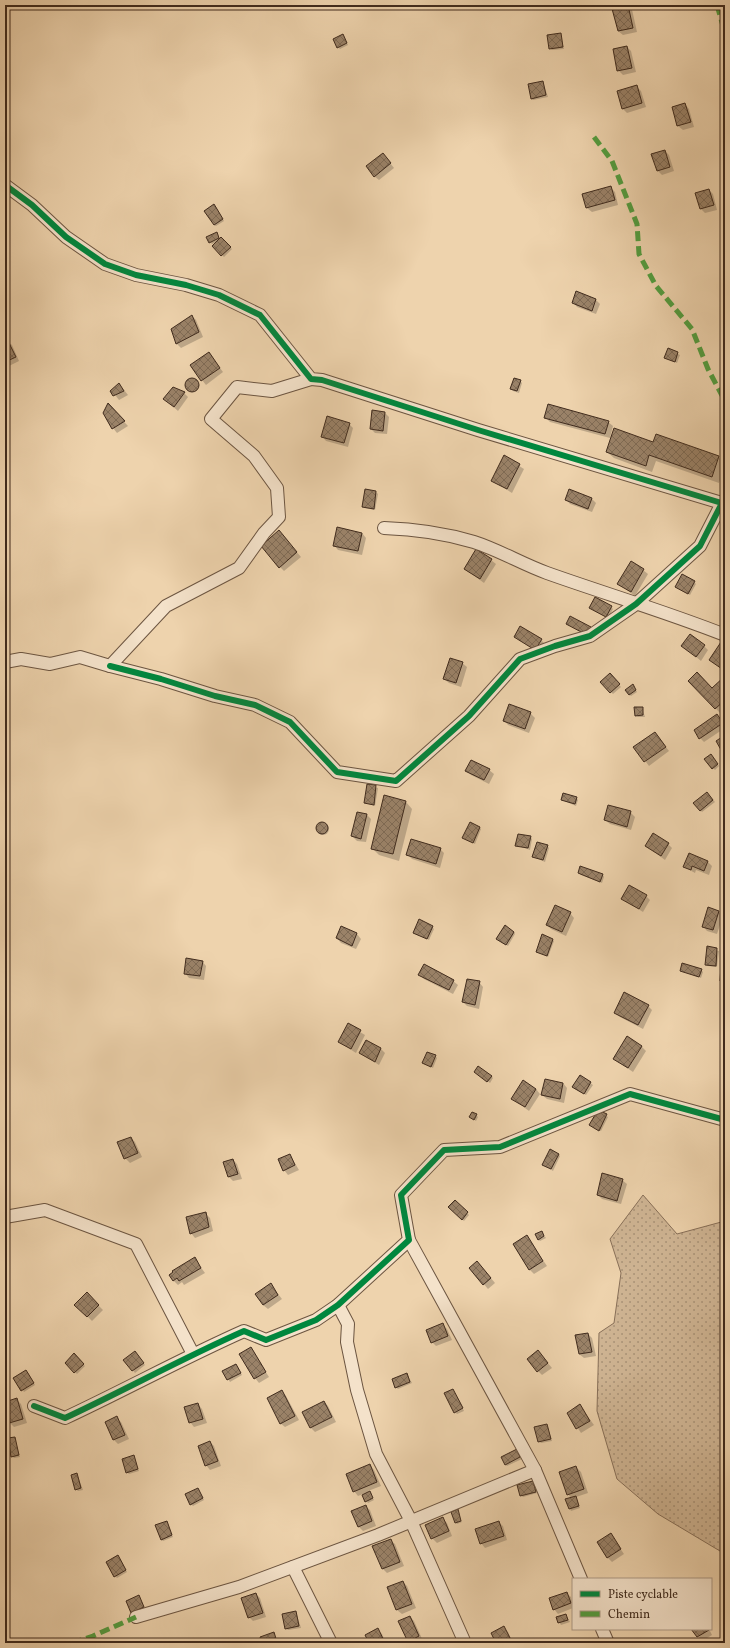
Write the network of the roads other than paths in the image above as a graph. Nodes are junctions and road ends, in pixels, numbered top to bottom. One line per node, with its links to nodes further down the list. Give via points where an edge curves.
1 (5, 185): 2 (street, via 32,204 66,237 105,264 136,275 219,295 260,315)
2 (311, 379): 3 (street, via 322,380); 8 (street, via 272,391 238,387 212,418 254,456 277,488 279,516 239,568 166,606)
3 (723, 504): 5 (street, via 700,546)
4 (384, 528): 5 (street, via 440,533 475,542 537,570)
5 (636, 604): 6 (street, via 677,616); 8 (street, via 590,636 520,659 469,716 396,781 337,772 290,722 255,705)
6 (725, 635)
7 (5, 662): 8 (street, via 21,659 50,664 80,657)
8 (110, 666)
9 (725, 1120): 11 (street, via 630,1094 500,1147 444,1150 401,1195)
10 (5, 1217): 13 (street, via 44,1210 136,1244)
11 (409, 1240): 12 (street); 15 (street)
12 (338, 1305): 13 (street, via 316,1320 266,1340 244,1331); 16 (street, via 348,1324 347,1342 357,1390 376,1454)
13 (193, 1354): 14 (street, via 65,1418)
14 (34, 1406)
15 (535, 1470): 16 (street); 18 (street)
16 (411, 1521): 17 (street); 22 (street)
17 (293, 1567): 19 (street, via 239,1587); 21 (street)
18 (581, 1578)
19 (136, 1617)
20 (602, 1630): 23 (street)
21 (331, 1643)
22 (465, 1643)
23 (608, 1643)

